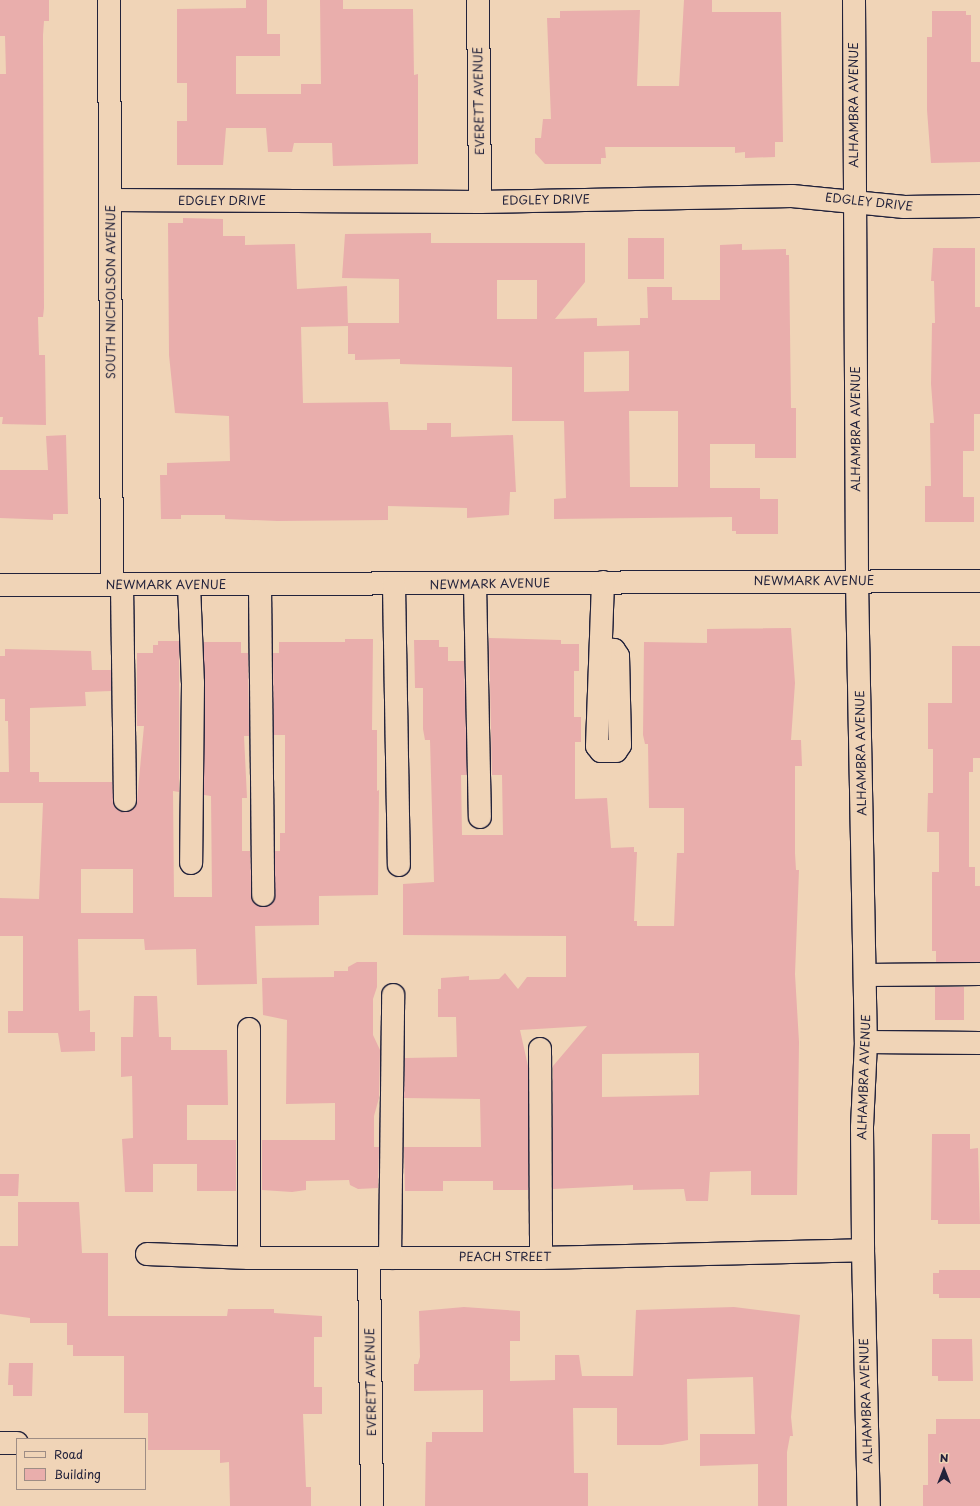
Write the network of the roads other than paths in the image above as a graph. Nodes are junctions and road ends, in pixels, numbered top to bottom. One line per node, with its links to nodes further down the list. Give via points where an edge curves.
1 (109, 0): 4 (street, SOUTH NICHOLSON AVENUE)
2 (478, 0): 5 (street, EVERETT AVENUE)
3 (854, 0): 6 (street, ALHAMBRA AVENUE)
4 (111, 200): 5 (street, EDGLEY DRIVE); 13 (street, SOUTH NICHOLSON AVENUE)
5 (480, 202): 6 (street, EDGLEY DRIVE, via 792,196)
6 (854, 202): 7 (street, EDGLEY DRIVE, via 904,207); 8 (street, ALHAMBRA AVENUE)
7 (980, 206)
8 (857, 581): 9 (street, NEWMARK AVENUE); 10 (street, NEWMARK AVENUE); 24 (street, ALHAMBRA AVENUE)
9 (980, 581)
10 (603, 582): 11 (street, NEWMARK AVENUE); 17 (street)
11 (475, 584): 15 (street, NEWMARK AVENUE); 19 (street)
12 (0, 585): 13 (street, NEWMARK AVENUE)
13 (117, 585): 14 (street, NEWMARK AVENUE); 18 (street, SOUTH NICHOLSON AVENUE)
14 (189, 585): 16 (street, NEWMARK AVENUE); 20 (street, via 194,683)
15 (394, 585): 16 (street, NEWMARK AVENUE); 21 (street)
16 (260, 586): 22 (street)
17 (603, 649)
18 (125, 800)
19 (480, 817)
20 (191, 863)
21 (399, 865)
22 (262, 895)
23 (980, 974): 24 (street)
24 (865, 975): 27 (street, ALHAMBRA AVENUE)
25 (393, 995): 33 (street, EVERETT AVENUE)
26 (248, 1028): 32 (street)
27 (866, 1042): 28 (street); 30 (street, ALHAMBRA AVENUE, via 862,1128)
28 (980, 1043)
29 (540, 1049): 34 (street)
30 (862, 1250): 34 (street, PEACH STREET); 38 (street, ALHAMBRA AVENUE)
31 (147, 1254): 32 (street, PEACH STREET)
32 (248, 1258): 33 (street, PEACH STREET)
33 (380, 1258): 34 (street, PEACH STREET); 37 (street, EVERETT AVENUE)
34 (541, 1258)
35 (0, 1443): 36 (street)
36 (16, 1443)
37 (372, 1506)
38 (869, 1506)

